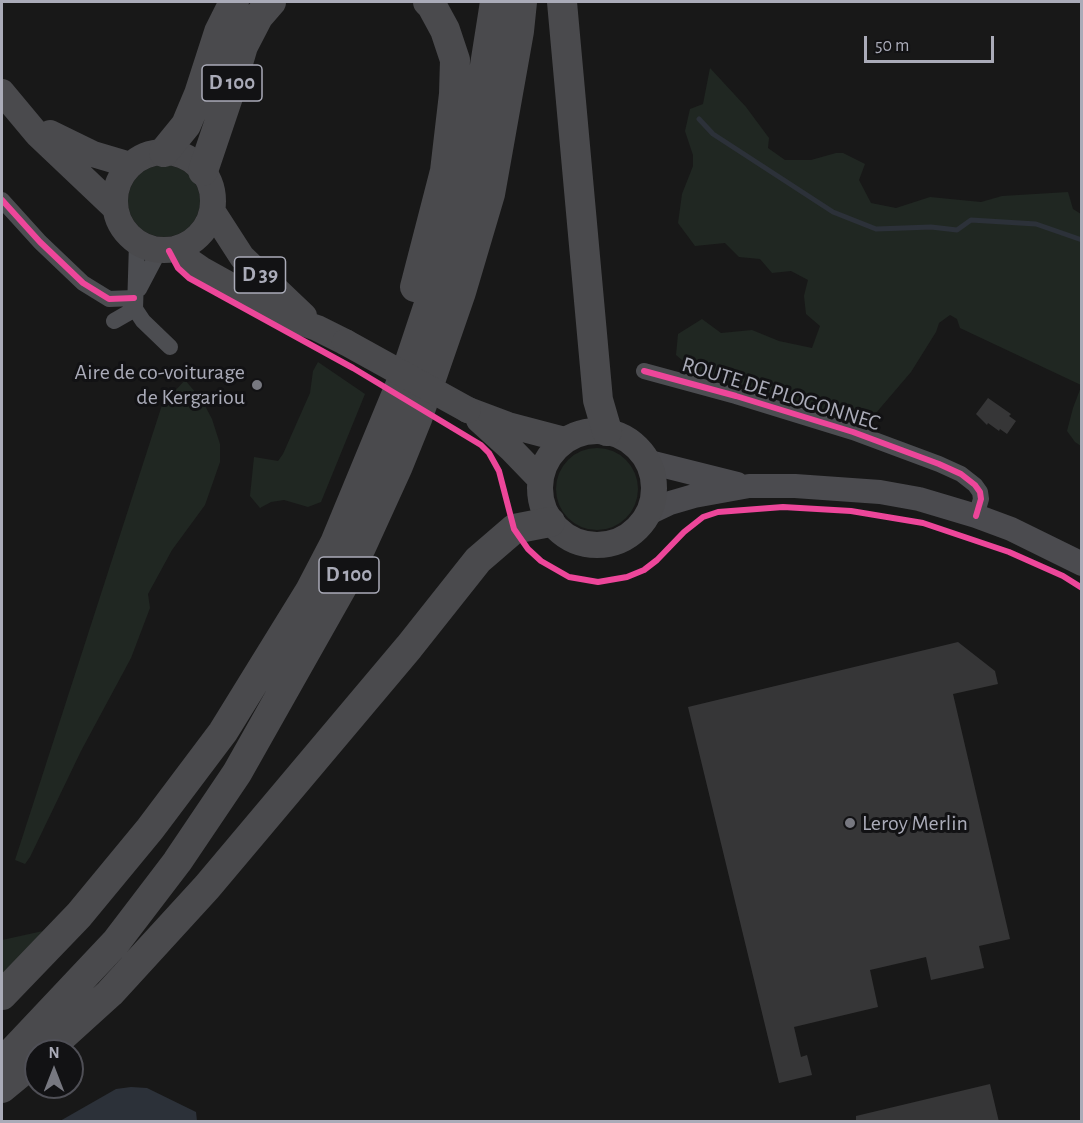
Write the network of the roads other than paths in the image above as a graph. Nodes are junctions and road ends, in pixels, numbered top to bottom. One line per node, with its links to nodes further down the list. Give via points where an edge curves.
1 (234, 2): 9 (highway, D 100, via 219,32 186,125)
2 (271, 2): 11 (highway, D 100, via 258,16 243,46)
3 (428, 2): 24 (highway, D 100, via 445,30 454,60 452,116 445,171)
4 (495, 2): 24 (highway, D 100, via 474,135 450,235 409,364)
5 (522, 2): 34 (highway, D 100, via 490,194 464,281 413,428 346,580 242,765 177,862 116,942)
6 (562, 2): 22 (highway, via 598,400)
7 (2, 93): 8 (main road)
8 (22, 114): 10 (main road, via 77,147); 13 (main road)
9 (164, 152): 10 (main road, via 152,153); 11 (main road, via 192,160)
10 (130, 165): 13 (main road, via 117,185)
11 (203, 171): 14 (main road, via 214,197)
12 (2, 200): 16 (street, via 83,283 109,299)
13 (115, 208): 15 (main road, via 123,228)
14 (213, 212): 15 (main road, via 191,243); 18 (main road, D 39, via 242,257)
15 (158, 248): 16 (street); 16 (street); 18 (main road, D 39, via 185,258 288,318)
16 (135, 303): 17 (street); 19 (street, via 143,321)
17 (114, 321)
18 (317, 328): 21 (main road, D 39, bridge)
19 (170, 347)
20 (644, 371): 29 (street, ROUTE DE PLOGONNEC, via 842,428 946,467 961,474 980,492)
21 (468, 410): 23 (main road, D 39); 26 (main road, D 39)
22 (607, 431): 23 (main road); 25 (main road, via 639,448)
23 (565, 440): 26 (main road, via 549,457)
24 (371, 460): 32 (highway, D 100, via 310,591 223,732 79,915)
25 (649, 462): 27 (main road); 28 (main road, via 654,496)
26 (540, 479): 30 (main road, via 539,494)
27 (749, 486): 28 (main road, via 694,496); 29 (main road, via 880,492)
28 (649, 513): 30 (main road, via 629,536 600,546 572,540)
29 (976, 516): 31 (main road)
30 (550, 522): 33 (highway, via 514,529 478,560 207,887 110,993)
31 (1082, 564)
32 (2, 995)
33 (59, 1039)
34 (2, 1063)
35 (24, 1070): 36 (highway)
36 (2, 1088)

